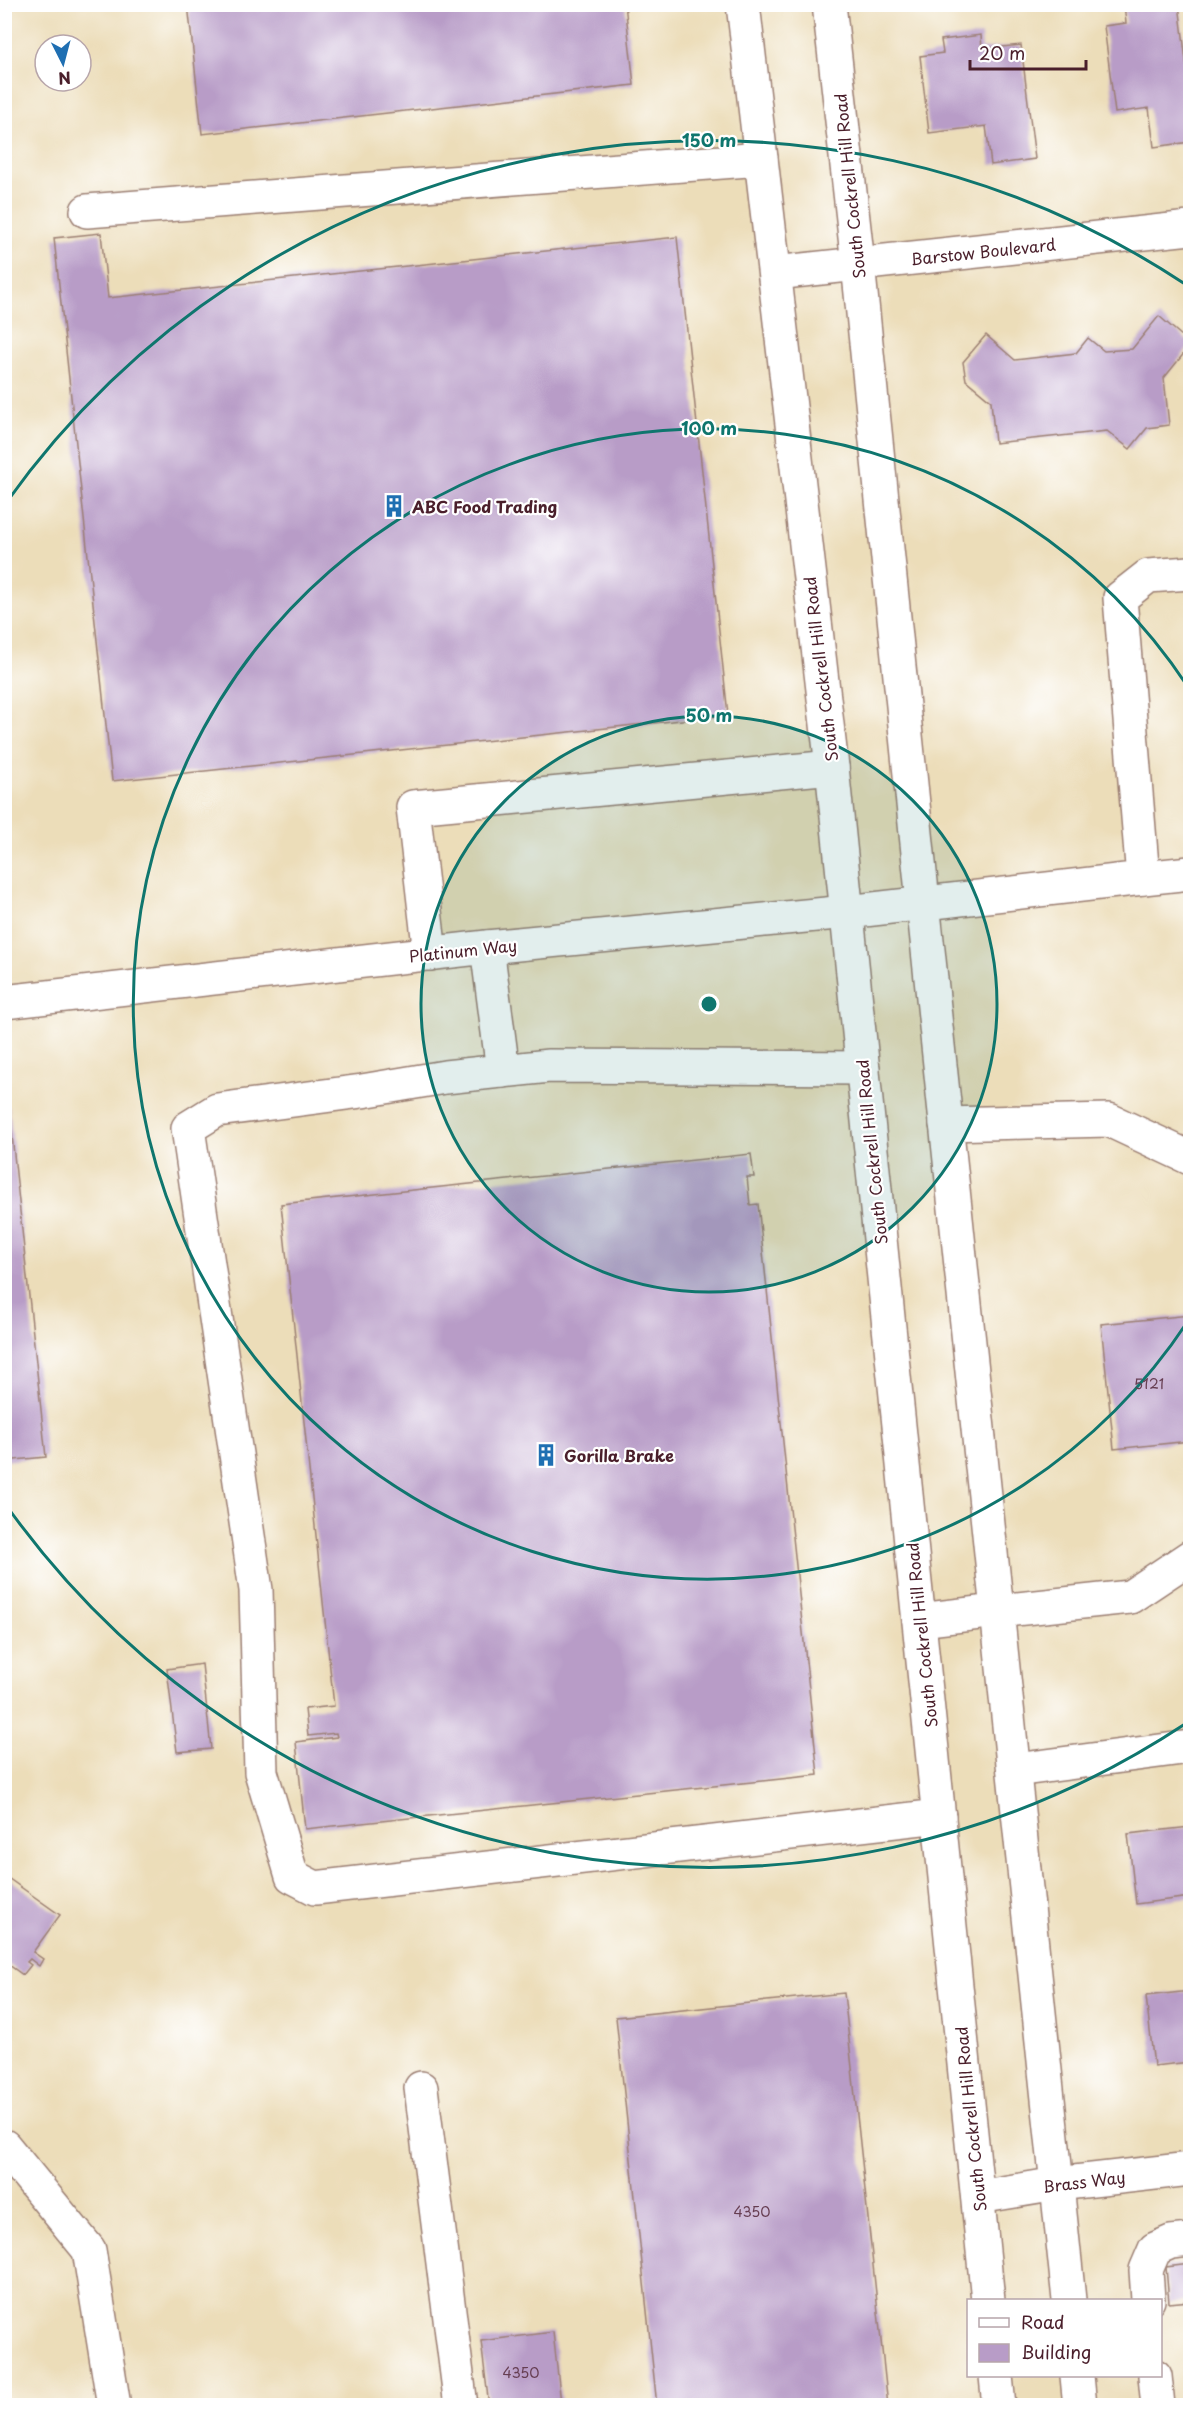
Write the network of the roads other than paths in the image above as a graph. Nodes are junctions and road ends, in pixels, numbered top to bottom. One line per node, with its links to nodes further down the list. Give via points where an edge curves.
1 (743, 4): 3 (main road, South Cockrell Hill Road)
2 (829, 4): 6 (main road, South Cockrell Hill Road)
3 (761, 159): 4 (main road); 7 (main road, South Cockrell Hill Road)
4 (87, 211)
5 (1191, 228): 6 (main road, Barstow Boulevard)
6 (858, 264): 7 (main road, Barstow Boulevard); 12 (main road, South Cockrell Hill Road)
7 (775, 273): 9 (main road, South Cockrell Hill Road)
8 (1191, 573): 11 (main road, via 1148,576 1120,598)
9 (832, 767): 13 (main road, South Cockrell Hill Road); 15 (main road, via 413,807)
10 (1191, 873): 11 (main road, Platinum Way)
11 (1143, 878): 12 (main road, Platinum Way)
12 (923, 902): 13 (main road, Platinum Way); 19 (main road, South Cockrell Hill Road)
13 (847, 912): 14 (main road, Platinum Way); 17 (main road, South Cockrell Hill Road)
14 (487, 947): 15 (main road, Platinum Way); 18 (main road)
15 (430, 954): 16 (main road, Platinum Way)
16 (4, 1002)
17 (863, 1068): 18 (main road, via 549,1066); 23 (main road, South Cockrell Hill Road)
18 (503, 1071): 26 (main road, via 217,1110 188,1128 256,1590 261,1772 292,1876 315,1888 326,1887)
19 (946, 1124): 20 (main road, via 1109,1120); 22 (main road, South Cockrell Hill Road)
20 (1191, 1158)
21 (1191, 1557): 22 (main road, via 1130,1597)
22 (997, 1611): 23 (main road); 25 (main road, South Cockrell Hill Road)
23 (919, 1620): 26 (main road, South Cockrell Hill Road)
24 (1191, 1747): 25 (main road)
25 (1015, 1770): 30 (main road, South Cockrell Hill Road)
26 (939, 1816): 31 (main road, South Cockrell Hill Road)
27 (421, 2088): 40 (main road)
28 (4, 2146): 39 (main road, via 89,2250)
29 (1191, 2169): 30 (main road, Brass Way)
30 (1058, 2184): 31 (main road, Brass Way); 34 (main road, South Cockrell Hill Road)
31 (978, 2197): 33 (main road, South Cockrell Hill Road)
32 (1191, 2240): 35 (main road, via 1155,2249 1146,2270)
33 (988, 2299)
34 (1069, 2299)
35 (1148, 2299)
36 (996, 2377): 41 (main road)
37 (1077, 2377): 42 (main road)
38 (1155, 2377): 43 (main road)
39 (114, 2406)
40 (461, 2406)
41 (999, 2406)
42 (1080, 2406)
43 (1158, 2406)

